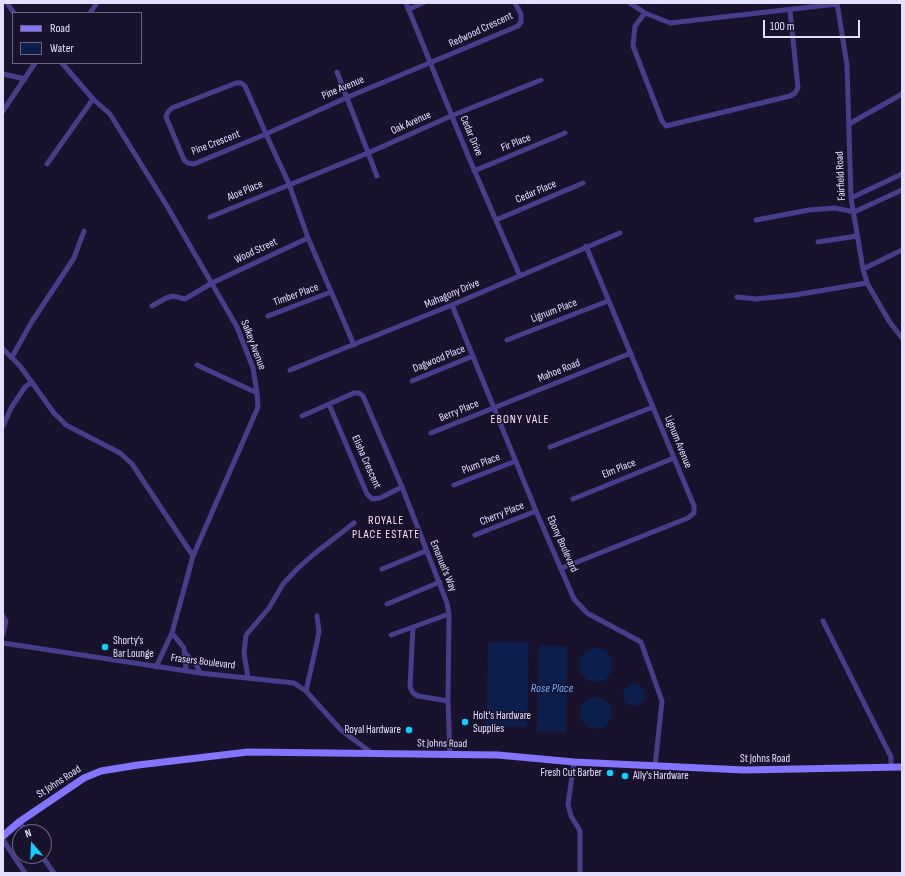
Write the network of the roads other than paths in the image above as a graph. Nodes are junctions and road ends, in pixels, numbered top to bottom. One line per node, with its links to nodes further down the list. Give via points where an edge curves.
1 (8, 3): 10 (street)
2 (97, 3): 11 (street)
3 (406, 3): 8 (street, Cedar Drive)
4 (423, 3): 8 (street)
5 (515, 3): 13 (street, Redwood Crescent, via 521,14 518,26)
6 (630, 3): 12 (street)
7 (837, 4): 9 (street); 25 (street, Fairfield Road, via 847,65)
8 (409, 9): 13 (street, Cedar Drive)
9 (790, 11): 12 (street, via 670,23); 12 (street, via 798,88 795,93 666,126 633,46 635,26)
10 (13, 12)
11 (91, 12)
12 (645, 13)
13 (430, 63): 21 (street, Pine Avenue); 24 (street, Cedar Drive)
14 (34, 64): 18 (street)
15 (63, 64): 22 (street, Salkey Avenue)
16 (337, 72): 21 (street)
17 (3, 74): 18 (street)
18 (25, 79): 23 (street)
19 (541, 80): 24 (street, Oak Avenue)
20 (902, 94): 25 (street)
21 (348, 97): 27 (street, Pine Avenue); 28 (street)
22 (93, 99): 29 (street); 50 (street, Salkey Avenue, via 114,120)
23 (3, 111)
24 (451, 116): 28 (street, Oak Avenue); 30 (street, Cedar Drive)
25 (849, 124): 36 (street, Fairfield Road)
26 (565, 133): 30 (street, Fir Place)
27 (266, 134): 27 (street, Pine Crescent, via 194,164 188,163 184,160 166,117 172,108 241,83 245,86); 34 (street)
28 (368, 153): 32 (street); 34 (street, Oak Avenue)
29 (46, 164)
30 (474, 171): 39 (street, Cedar Drive)
31 (902, 174): 36 (street)
32 (377, 176)
33 (583, 183): 39 (street, Cedar Place)
34 (288, 184): 38 (street, Aloe Place); 44 (street)
35 (902, 190): 37 (street)
36 (851, 198): 37 (street, Fairfield Road)
37 (854, 212): 40 (street, via 835,208 809,210); 43 (street, Fairfield Road)
38 (210, 217)
39 (496, 220): 49 (street, Cedar Drive)
40 (756, 220)
41 (84, 231): 65 (street, via 74,258)
42 (620, 233): 46 (street, Mahagony Drive)
43 (857, 236): 45 (street); 48 (street, Fairfield Road)
44 (308, 238): 50 (street, Wood Street); 52 (street)
45 (818, 242)
46 (586, 246): 49 (street, Mahagony Drive); 54 (street, Lignum Avenue)
47 (902, 250): 48 (street)
48 (863, 270): 51 (street, Fairfield Road)
49 (520, 276): 55 (street, Mahagony Drive)
50 (212, 283): 56 (street, Wood Street, via 185,299 173,296); 70 (street, Salkey Avenue, via 237,327 253,368)
51 (867, 283): 53 (street, via 795,295 756,299); 58 (street, Fairfield Road, via 889,321)
52 (331, 292): 57 (street, Timber Place); 61 (street)
53 (737, 297)
54 (608, 301): 60 (street, Lignum Place); 63 (street, Lignum Avenue)
55 (452, 305): 61 (street, Mahagony Drive); 64 (street, Ebony Boulevard)
56 (152, 306)
57 (268, 316)
58 (900, 331): 59 (street, Fairfield Road)
59 (902, 338)
60 (507, 340)
61 (354, 345): 67 (street, Mahagony Drive)
62 (3, 348): 65 (street)
63 (631, 353): 72 (street, Mahoe Road); 73 (street, Lignum Avenue)
64 (473, 356): 68 (street, Dagwood Place); 72 (street, Ebony Boulevard)
65 (12, 357): 69 (street)
66 (197, 365): 70 (street)
67 (290, 370)
68 (412, 381)
69 (32, 382): 75 (street, via 25,387 11,408); 87 (street, via 66,425 120,453 132,464)
70 (257, 393): 87 (street, Salkey Avenue, via 258,407)
71 (329, 404): 74 (street); 81 (street, Emanuel's Way, via 354,393 363,396); 81 (street, Elisha Crescent, via 367,494 372,498 380,498)
72 (494, 407): 76 (street, Berry Place); 79 (street, Ebony Boulevard)
73 (653, 407): 77 (street); 78 (street, Lignum Avenue)
74 (302, 416)
75 (3, 426)
76 (431, 432)
77 (550, 447)
78 (674, 458): 82 (street, Elm Place); 88 (street, Lignum Avenue, via 694,506 694,513 688,518)
79 (516, 461): 80 (street, Plum Place); 83 (street, Ebony Boulevard)
80 (454, 485)
81 (402, 487): 86 (street, Emanuel's Way)
82 (572, 499)
83 (536, 511): 85 (street, Cherry Place); 88 (street, Ebony Boulevard)
84 (354, 523): 105 (street, via 297,569 283,584 269,608 246,634 244,654)
85 (475, 535)
86 (426, 551): 89 (street); 90 (street, Emanuel's Way)
87 (193, 556): 97 (street, Salkey Avenue)
88 (562, 568): 111 (street, Ebony Boulevard, via 574,598 587,613 641,642 662,701)
89 (382, 569)
90 (440, 582): 91 (street); 92 (street, Emanuel's Way)
91 (387, 604)
92 (449, 614): 96 (street); 107 (street, Emanuel's Way)
93 (3, 616): 98 (street, via 6,621)
94 (316, 616): 106 (street, via 319,631)
95 (823, 621): 112 (street, via 891,756)
96 (413, 627): 99 (street); 107 (street, via 410,687 418,696)
97 (172, 633): 101 (street); 102 (street, Salkey Avenue)
98 (3, 634)
99 (391, 635)
100 (3, 643): 102 (street, Frasers Boulevard)
101 (185, 653): 103 (street); 104 (street, via 196,664)
102 (156, 667): 103 (street, Frasers Boulevard)
103 (186, 670): 104 (street, Frasers Boulevard)
104 (200, 673): 105 (street, Frasers Boulevard)
105 (248, 678): 106 (street, Frasers Boulevard, via 294,682)
106 (306, 691): 108 (street, Frasers Boulevard, via 341,730)
107 (448, 701): 109 (street, Emanuel's Way)
108 (374, 754): 109 (main road, St Johns Road); 114 (main road, St Johns Road, via 248,752 115,768 84,778)
109 (450, 756): 110 (main road, St Johns Road, via 498,755)
110 (574, 762): 111 (main road, St Johns Road); 120 (street, via 568,804 571,816 580,831)
111 (655, 766): 112 (main road, St Johns Road, via 744,770)
112 (892, 767): 113 (main road, St Johns Road)
113 (902, 767)
114 (19, 822): 115 (main road, St Johns Road)
115 (3, 836)
116 (3, 840): 118 (street)
117 (48, 864): 119 (street)
118 (25, 873)
119 (54, 873)
120 (580, 873)

